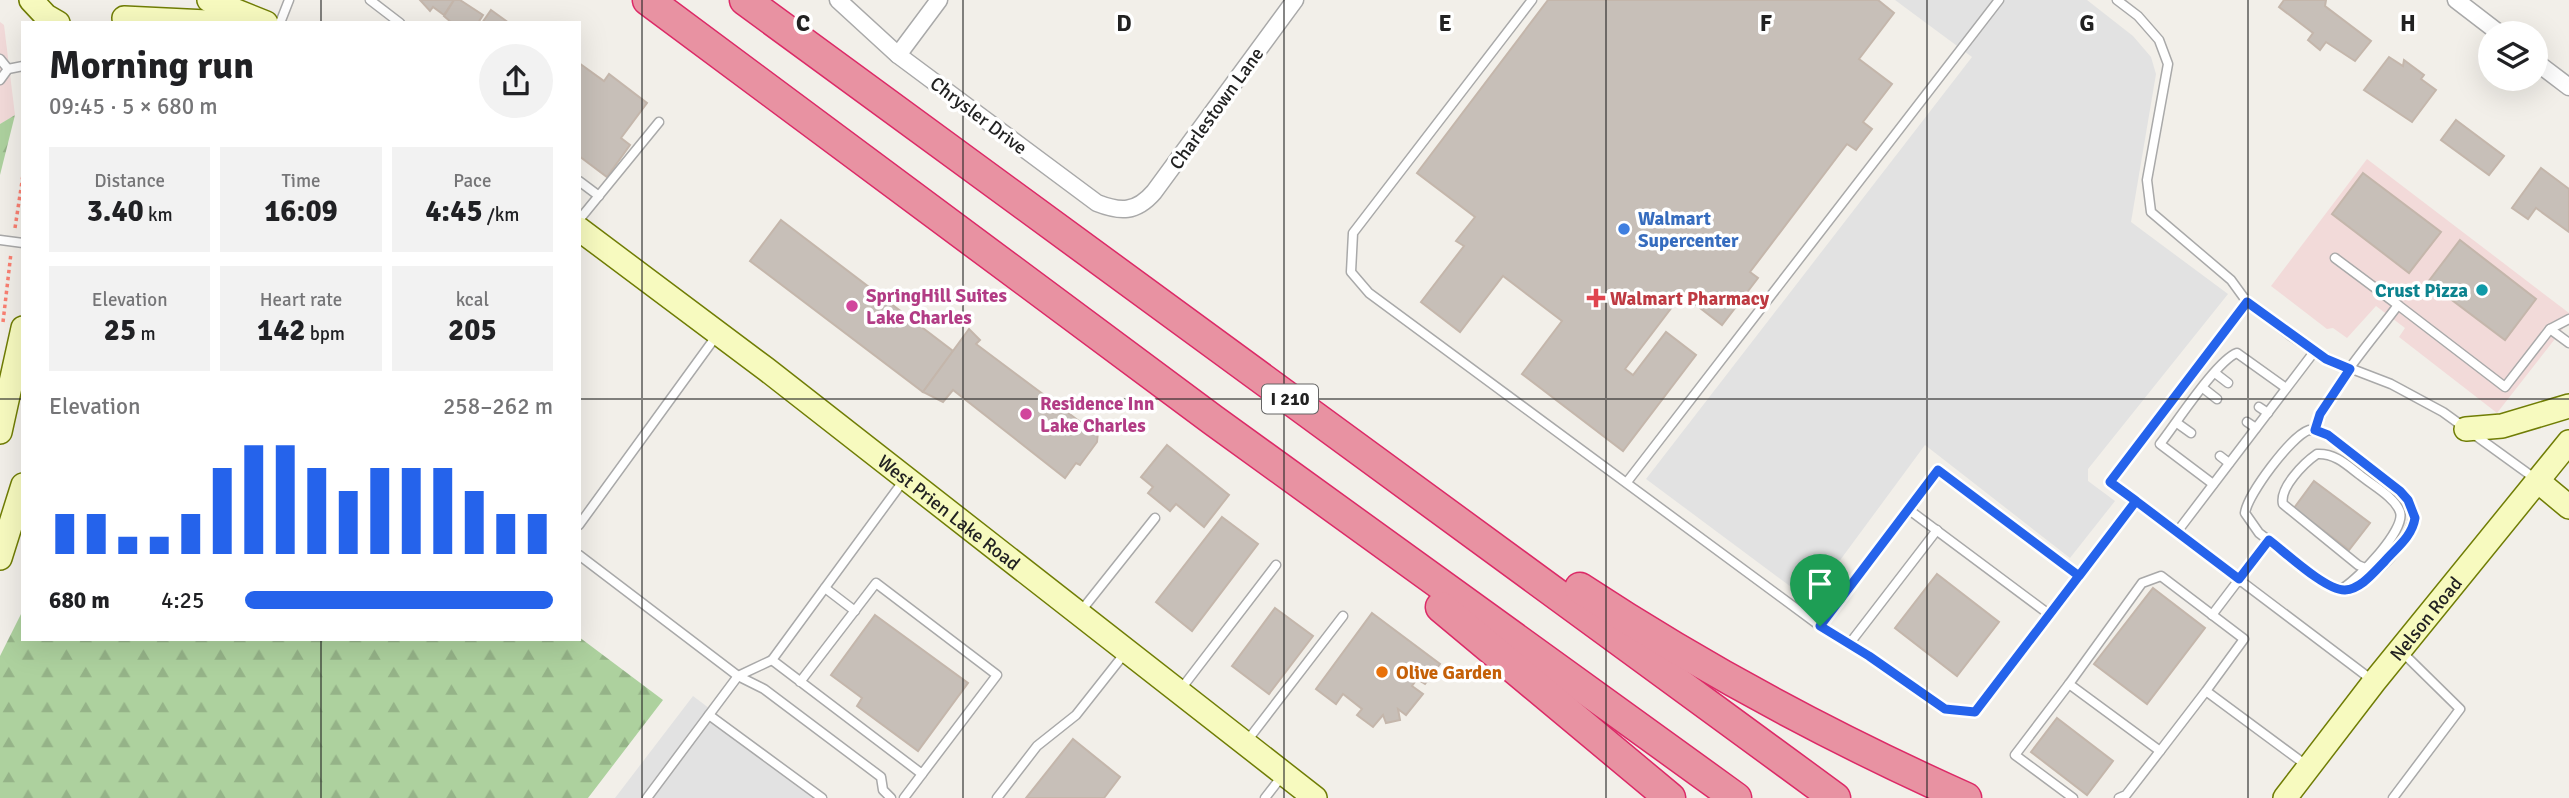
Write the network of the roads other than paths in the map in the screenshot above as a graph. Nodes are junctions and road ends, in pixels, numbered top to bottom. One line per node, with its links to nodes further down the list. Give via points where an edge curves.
1 (140, 0): 15 (street)
2 (209, 0): 18 (street)
3 (289, 0): 19 (lane)
4 (370, 0): 20 (lane)
5 (648, 0): 55 (highway)
6 (746, 0): 76 (highway, I 210)
7 (838, 0): 22 (street, Chrysler Drive)
8 (939, 0): 22 (street)
9 (1295, 0): 32 (street, Charlestown Lane, via 1154,192)
10 (1532, 0): 67 (lane, via 1353,233 1351,272 1369,293)
11 (1999, 0): 67 (lane)
12 (2117, 0): 38 (lane, via 2159,40 2168,64 2147,180 2151,212 2231,280)
13 (2456, 0): 21 (street)
14 (35, 10): 16 (street)
15 (120, 20): 17 (street)
16 (54, 21)
17 (156, 21)
18 (261, 21)
19 (281, 21)
20 (397, 21)
21 (2483, 21)
22 (898, 55): 32 (street, Chrysler Drive, via 1097,203)
23 (0, 59): 25 (lane)
24 (21, 66): 25 (lane)
25 (8, 69): 27 (lane)
26 (2548, 71): 28 (street)
27 (0, 79)
28 (2569, 87)
29 (659, 122): 31 (lane)
30 (581, 182): 31 (lane)
31 (599, 196): 33 (lane)
32 (1130, 210)
33 (581, 218)
34 (581, 230): 42 (street, West Prien Lake Road)
35 (0, 240): 36 (lane)
36 (21, 243)
37 (2335, 258): 39 (lane)
38 (2247, 302): 45 (lane); 71 (lane, via 2110,482)
39 (2398, 305): 41 (lane, via 2505,387); 46 (lane)
40 (2569, 319): 41 (lane)
41 (2550, 328): 44 (lane)
42 (719, 333): 66 (street, West Prien Lake Road); 75 (lane)
43 (21, 337): 61 (street)
44 (2569, 343)
45 (2315, 352): 46 (lane); 50 (lane)
46 (2350, 369): 59 (lane, via 2391,384); 60 (lane, via 2320,414)
47 (2215, 373): 48 (lane); 49 (lane); 50 (lane, via 2236,353)
48 (2228, 383)
49 (2203, 388): 51 (lane); 57 (lane)
50 (2286, 388): 54 (lane)
51 (2217, 399)
52 (2569, 406): 59 (street, via 2502,426)
53 (2259, 407): 54 (lane)
54 (2267, 413): 58 (lane)
55 (1213, 420): 118 (highway); 119 (highway)
56 (2247, 422): 58 (lane)
57 (2177, 423): 62 (lane); 69 (lane, via 2160,444)
58 (2256, 429): 65 (lane)
59 (2466, 429): 68 (lane)
60 (2315, 430): 79 (lane, via 2293,440 2246,505 2248,521); 82 (lane, via 2328,435 2400,491 2413,509 2413,527)
61 (0, 432)
62 (2191, 433)
63 (2569, 442): 68 (street, Nelson Road)
64 (2220, 456): 65 (lane)
65 (2229, 463): 69 (lane)
66 (906, 478): 87 (lane); 90 (street, West Prien Lake Road)
67 (1627, 482): 94 (lane)
68 (2539, 482): 72 (street); 97 (street, Nelson Road)
69 (2213, 484): 78 (lane)
70 (21, 491): 81 (street)
71 (2136, 501): 78 (lane); 85 (lane)
72 (2569, 507)
73 (1908, 509): 77 (lane); 85 (lane, via 1938,470); 94 (lane)
74 (1155, 518): 90 (lane)
75 (581, 522)
76 (1460, 523): 120 (highway, I 210); 121 (highway, via 1532,556 1657,639 1746,690)
77 (1937, 530): 91 (lane); 95 (lane)
78 (2177, 532): 86 (lane)
79 (2269, 540): 86 (lane); 88 (lane)
80 (581, 557): 99 (lane)
81 (0, 558)
82 (2384, 562): 84 (lane); 88 (lane, via 2357,586)
83 (1276, 565): 103 (lane)
84 (2364, 568): 84 (lane, via 2399,528 2401,513 2392,500 2334,456 2317,454 2288,486 2283,504); 88 (lane, via 2350,584)
85 (2079, 576): 91 (lane)
86 (2239, 579): 92 (lane); 101 (lane)
87 (825, 589): 89 (lane); 98 (lane)
88 (2335, 589)
89 (855, 611): 100 (lane); 109 (lane, via 876,583 998,675)
90 (1079, 613): 96 (street, West Prien Lake Road)
91 (2049, 615): 95 (lane, via 1975,712 1945,709)
92 (2212, 615): 102 (lane, via 2161,576 2153,577 2141,583); 104 (lane, via 2244,639)
93 (1343, 616): 106 (lane)
94 (1820, 626): 95 (lane)
95 (1850, 643)
96 (1127, 650): 103 (street, West Prien Lake Road); 115 (lane, via 1076,715 1037,746)
97 (2400, 650): 101 (street, Nelson Road); 125 (lane, via 2460,709)
98 (772, 660): 99 (lane); 100 (lane)
99 (738, 676): 105 (lane); 113 (lane, via 764,689 881,778 883,790)
100 (800, 682): 109 (lane)
101 (2374, 682): 108 (street, Nelson Road)
102 (2069, 684): 107 (lane); 122 (lane, via 2015,755)
103 (1179, 691): 106 (street, West Prien Lake Road)
104 (2206, 691): 107 (lane); 108 (lane)
105 (709, 715): 111 (lane); 112 (lane)
106 (1245, 743): 110 (street, West Prien Lake Road)
107 (2160, 751): 123 (lane)
108 (2308, 767): 124 (street, Nelson Road)
109 (922, 774): 114 (lane)
110 (1284, 774): 116 (lane); 117 (street, West Prien Lake Road)
111 (647, 798)
112 (822, 798)
113 (891, 798)
114 (904, 798)
115 (997, 798)
116 (1265, 798)
117 (1315, 798)
118 (1670, 798)
119 (1736, 798)
120 (1835, 798)
121 (1966, 798)
122 (2073, 798)
123 (2119, 798)
124 (2285, 798)
125 (2393, 798)

